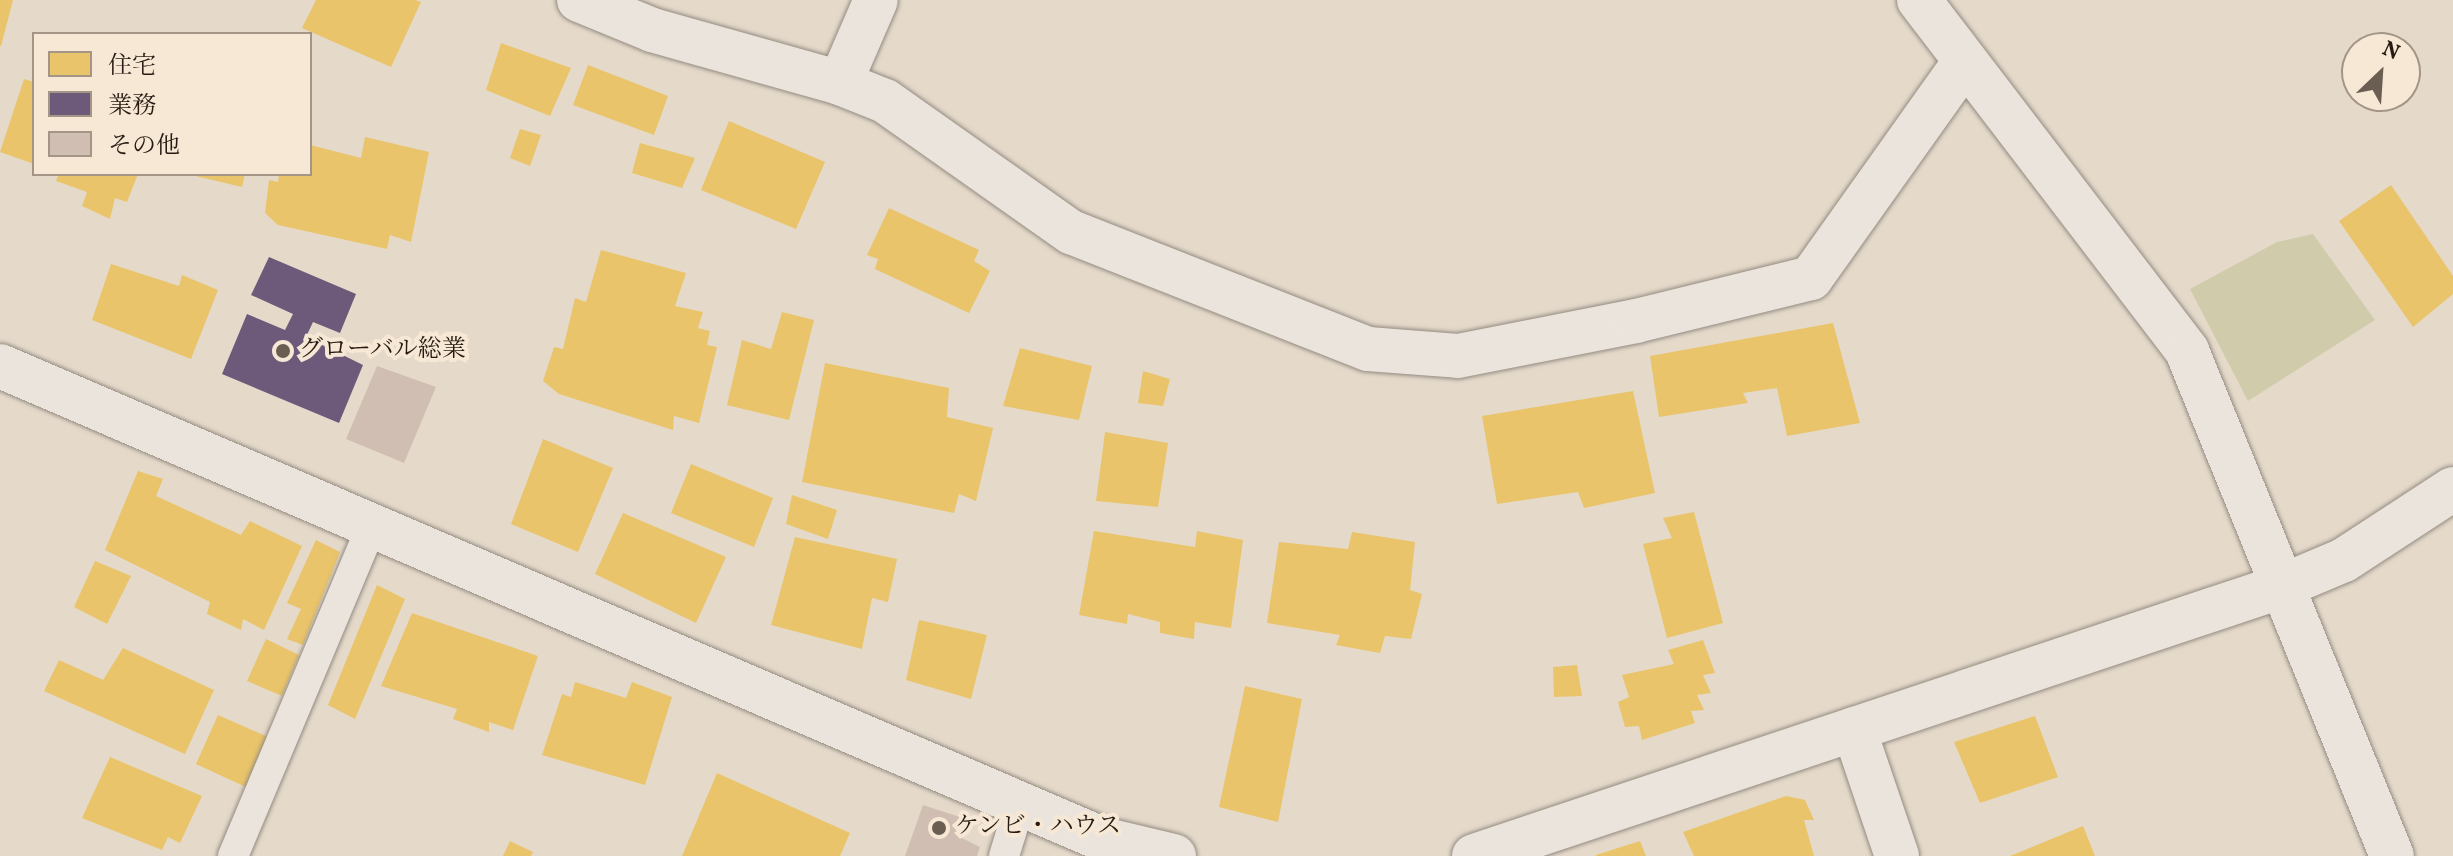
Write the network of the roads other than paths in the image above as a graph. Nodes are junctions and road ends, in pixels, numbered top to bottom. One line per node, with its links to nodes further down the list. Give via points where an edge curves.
1 (579, 0): 5 (street, via 652,30)
2 (876, 0): 5 (street)
3 (1919, 0): 4 (street)
4 (1965, 61): 5 (street, via 1811,278 1636,321 1458,356 1368,349 1071,232 885,101); 9 (street, via 2187,351)
5 (840, 83)
6 (0, 366): 8 (street)
7 (2453, 489): 9 (street, via 2344,560)
8 (372, 526): 11 (street); 12 (lane)
9 (2280, 587): 10 (street); 17 (street)
10 (1854, 729): 15 (street); 16 (street)
11 (1020, 804): 13 (lane); 14 (street, via 1102,839)
12 (233, 856)
13 (1004, 856)
14 (1174, 856)
15 (1474, 856)
16 (1897, 856)
17 (2392, 856)

